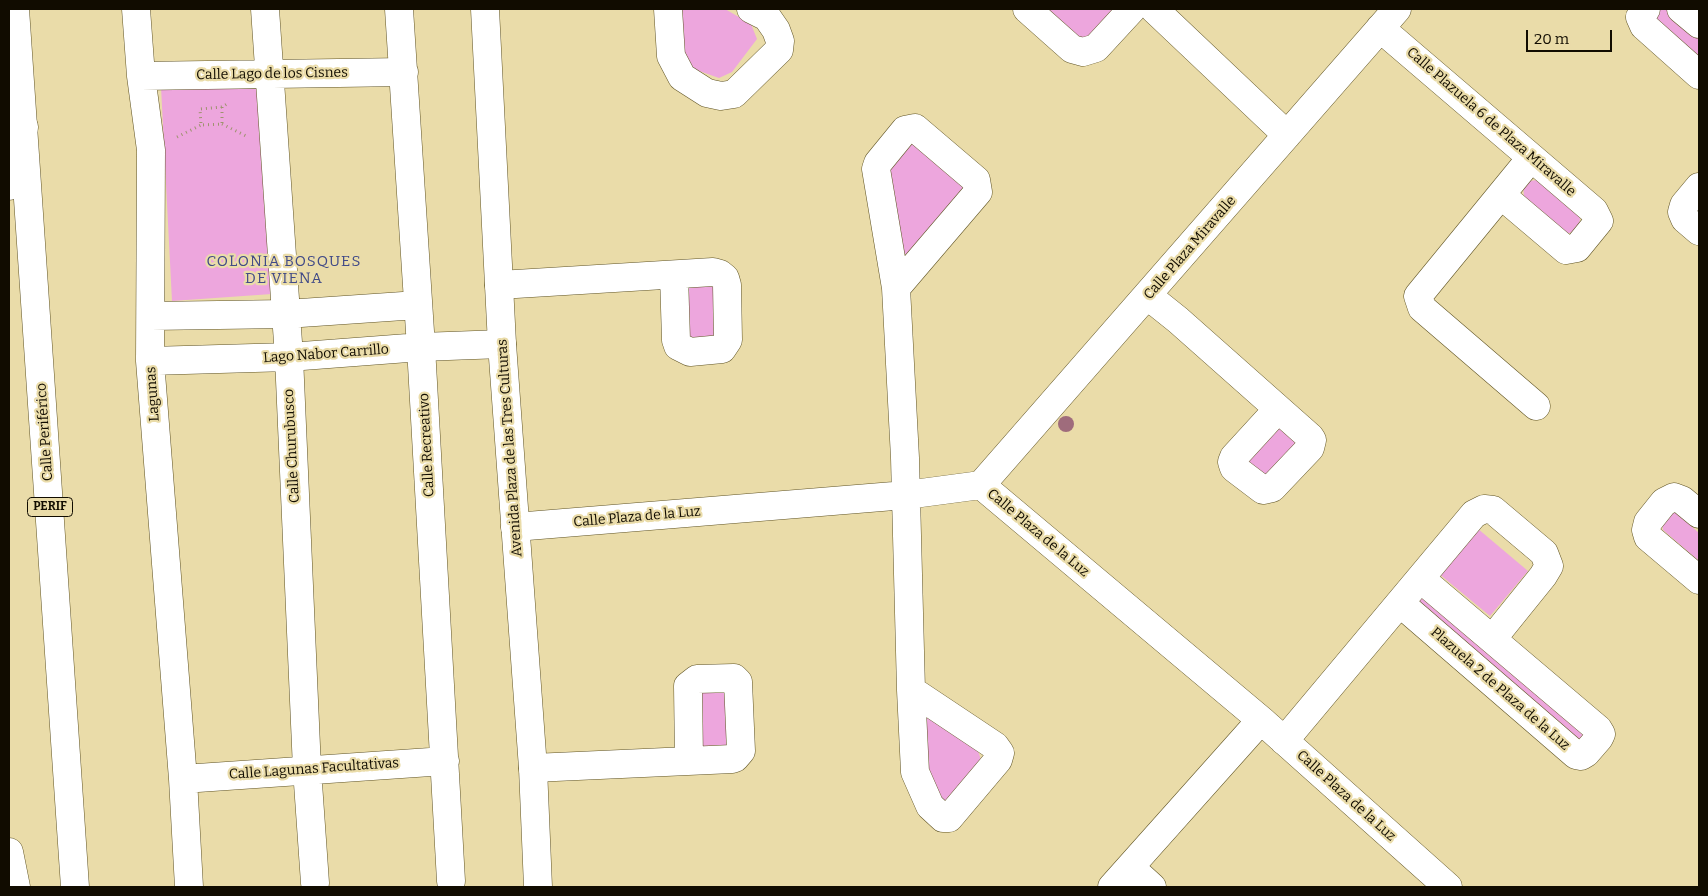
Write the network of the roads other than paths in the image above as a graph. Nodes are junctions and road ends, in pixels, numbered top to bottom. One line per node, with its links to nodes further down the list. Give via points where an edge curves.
1 (15, 9): 19 (main road, Calle Periférico / PERIF)
2 (136, 9): 18 (main road, Lagunas)
3 (265, 9): 16 (main road, Calle Churubusco)
4 (399, 9): 15 (main road, Calle Recreativo)
5 (485, 9): 27 (main road, Avenida Plaza de las Tres Culturas)
6 (668, 9): 7 (main road, via 671,56 682,77 707,93 721,96 734,94 780,50 776,30 767,17)
7 (751, 9)
8 (1027, 9): 9 (main road, via 1072,49 1083,52 1096,48)
9 (1132, 9)
10 (1154, 9): 20 (main road)
11 (1646, 9): 17 (main road, via 1640,17 1644,26)
12 (1681, 9): 14 (main road)
13 (1388, 18): 20 (main road, Calle Plaza Miravalle); 21 (main road, Calle Plazuela 6 de Plaza Miravalle)
14 (1699, 24)
15 (404, 72): 16 (main road, Calle Lago de los Cisnes); 30 (main road, Calle Recreativo)
16 (269, 75): 18 (main road, Calle Lago de los Cisnes); 31 (main road, Calle Churubusco)
17 (1699, 75)
18 (141, 76): 32 (main road, Lagunas, via 151,150)
19 (24, 127): 22 (main road, Calle Periférico); 60 (main road, Calle Periférico / PERIF)
20 (1287, 135): 29 (main road, Calle Plaza Miravalle)
21 (1531, 158): 24 (main road); 24 (main road, Calle Plazuela 6 de Plaza Miravalle, via 1599,218 1577,248 1566,250)
22 (9, 186)
23 (1699, 187): 25 (main road, via 1682,212)
24 (1501, 195): 37 (main road, via 1420,292 1418,301 1422,308)
25 (1699, 231)
26 (674, 275): 27 (main road)
27 (499, 285): 33 (main road, Avenida Plaza de las Tres Culturas)
28 (896, 288): 28 (main road, via 876,166 905,130 915,128 976,180 978,192); 40 (main road)
29 (1148, 296): 38 (main road); 39 (main road, Calle Plaza Miravalle)
30 (418, 306): 31 (main road); 34 (main road, Calle Recreativo)
31 (286, 314): 32 (main road); 35 (main road, Calle Churubusco)
32 (151, 316): 36 (main road, Lagunas)
33 (502, 344): 34 (main road, Lago Nabor Carrillo); 42 (main road, Avenida Plaza de las Tres Culturas)
34 (421, 347): 35 (main road, Lago Nabor Carrillo); 50 (main road, Calle Recreativo)
35 (289, 357): 36 (main road, Lago Nabor Carrillo); 53 (main road, Calle Churubusco)
36 (150, 362): 54 (main road, Lagunas)
37 (1536, 406)
38 (1278, 409)
39 (981, 485): 40 (main road, Calle Plaza de la Luz); 48 (main road, Calle Plaza de la Luz)
40 (906, 494): 42 (main road, Calle Plaza de la Luz); 47 (main road)
41 (1699, 514): 44 (main road, via 1674,497 1664,502 1646,526 1648,537)
42 (515, 527): 52 (main road, Avenida Plaza de las Tres Culturas)
43 (1421, 579): 45 (main road); 46 (main road); 46 (main road, via 1474,514 1484,509 1493,510 1544,553 1549,566)
44 (1699, 580)
45 (1400, 603): 46 (main road, Plazuela 2 de Plaza de la Luz, via 1576,754 1586,753 1599,738 1600,731); 49 (main road)
46 (1493, 638)
47 (911, 690)
48 (1261, 720): 49 (main road, Calle Plaza de la Luz); 56 (main road)
49 (1284, 741): 65 (main road, Calle Plaza de la Luz)
50 (445, 760): 53 (main road, Calle Lagunas Facultativas); 57 (main road, Calle Recreativo)
51 (689, 760): 52 (main road)
52 (533, 768): 62 (main road, Avenida Plaza de las Tres Culturas)
53 (307, 769): 54 (main road, Calle Lagunas Facultativas); 58 (main road, Calle Churubusco)
54 (183, 779): 61 (main road, Lagunas)
55 (9, 852): 59 (main road)
56 (1130, 867): 63 (main road); 64 (main road)
57 (451, 881)
58 (315, 883)
59 (16, 887)
60 (75, 887)
61 (189, 887)
62 (538, 887)
63 (1112, 887)
64 (1152, 887)
65 (1448, 887)

